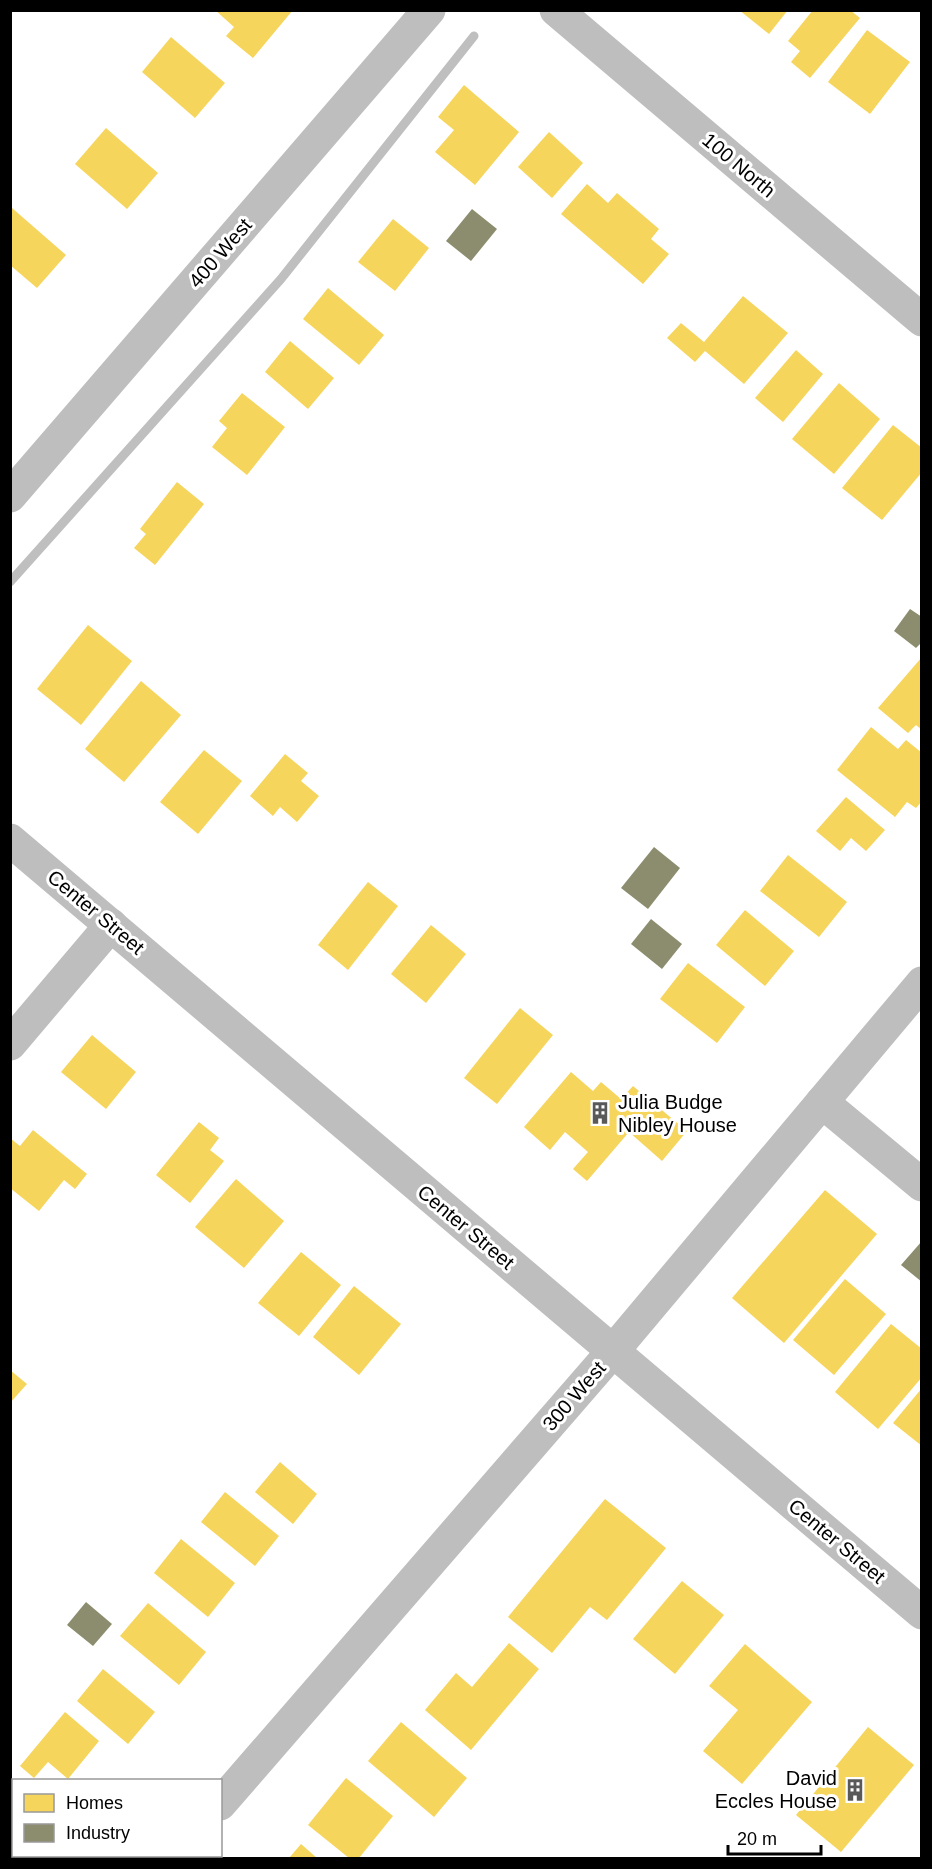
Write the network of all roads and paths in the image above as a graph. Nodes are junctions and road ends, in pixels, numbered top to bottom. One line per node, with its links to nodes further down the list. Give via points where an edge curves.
1 (429, 10): 4 (street, 400 West)
2 (556, 10): 3 (street, 100 North)
3 (921, 320)
4 (10, 496)
5 (10, 840): 6 (street, Center Street)
6 (111, 925): 8 (street); 11 (street, Center Street)
7 (921, 983): 9 (street, 300 West)
8 (10, 1044)
9 (822, 1102): 10 (street); 11 (street, 300 West)
10 (921, 1185)
11 (613, 1351): 12 (street, Center Street); 13 (street, 300 West)
12 (921, 1613)
13 (222, 1802)

